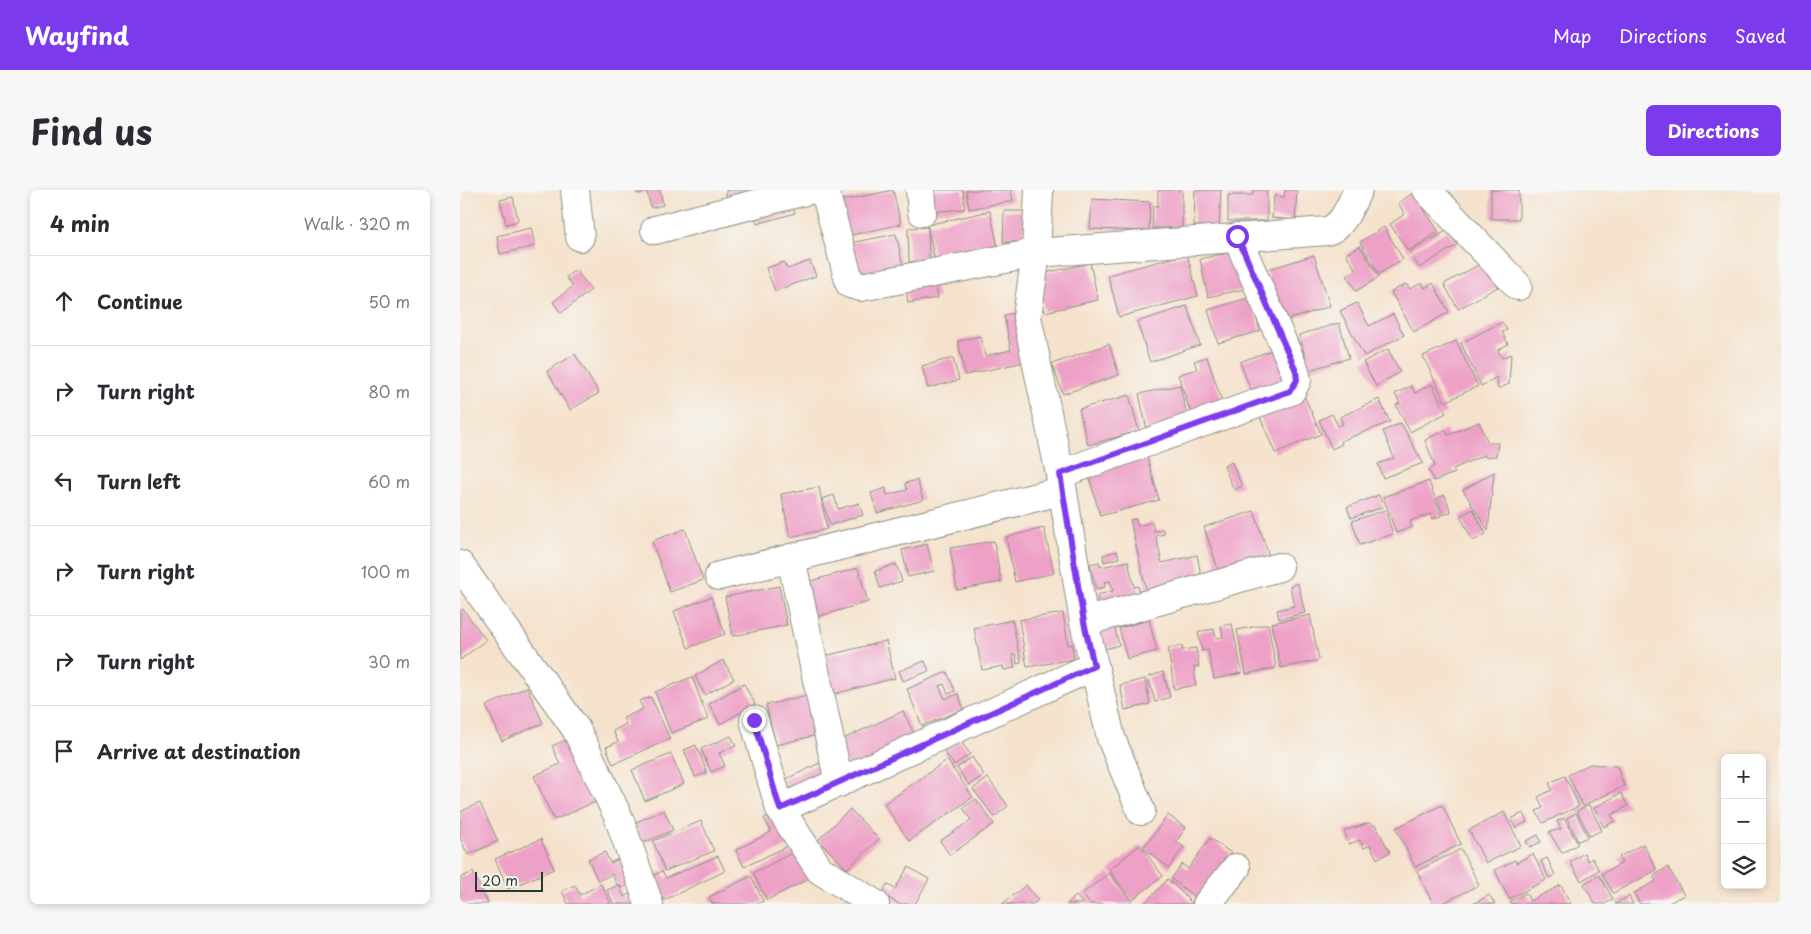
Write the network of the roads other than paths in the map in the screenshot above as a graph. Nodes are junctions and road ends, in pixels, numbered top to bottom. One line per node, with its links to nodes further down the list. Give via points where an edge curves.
1 (575, 190): 9 (street)
2 (809, 190): 7 (street)
3 (816, 190): 10 (street, via 826,195 850,284 861,287)
4 (1038, 190): 10 (street)
5 (1358, 190): 8 (street, via 1335,228)
6 (1427, 190): 11 (street)
7 (655, 230)
8 (1237, 236): 10 (street); 12 (street, via 1296,371 1297,380 1290,391)
9 (580, 237)
10 (1036, 253): 12 (street, via 1027,317)
11 (1518, 286)
12 (1060, 482): 13 (street); 17 (street)
13 (791, 558): 16 (street); 20 (street)
14 (460, 565): 24 (street, via 576,729 618,816)
15 (1279, 567): 17 (street)
16 (719, 576)
17 (1084, 622): 18 (street)
18 (1094, 666): 20 (street); 22 (street, via 1112,738)
19 (754, 720): 21 (street)
20 (839, 783): 21 (street)
21 (780, 809): 25 (street, via 820,870)
22 (1141, 810)
23 (1236, 868): 26 (street)
24 (649, 904)
25 (875, 904)
26 (1207, 904)

